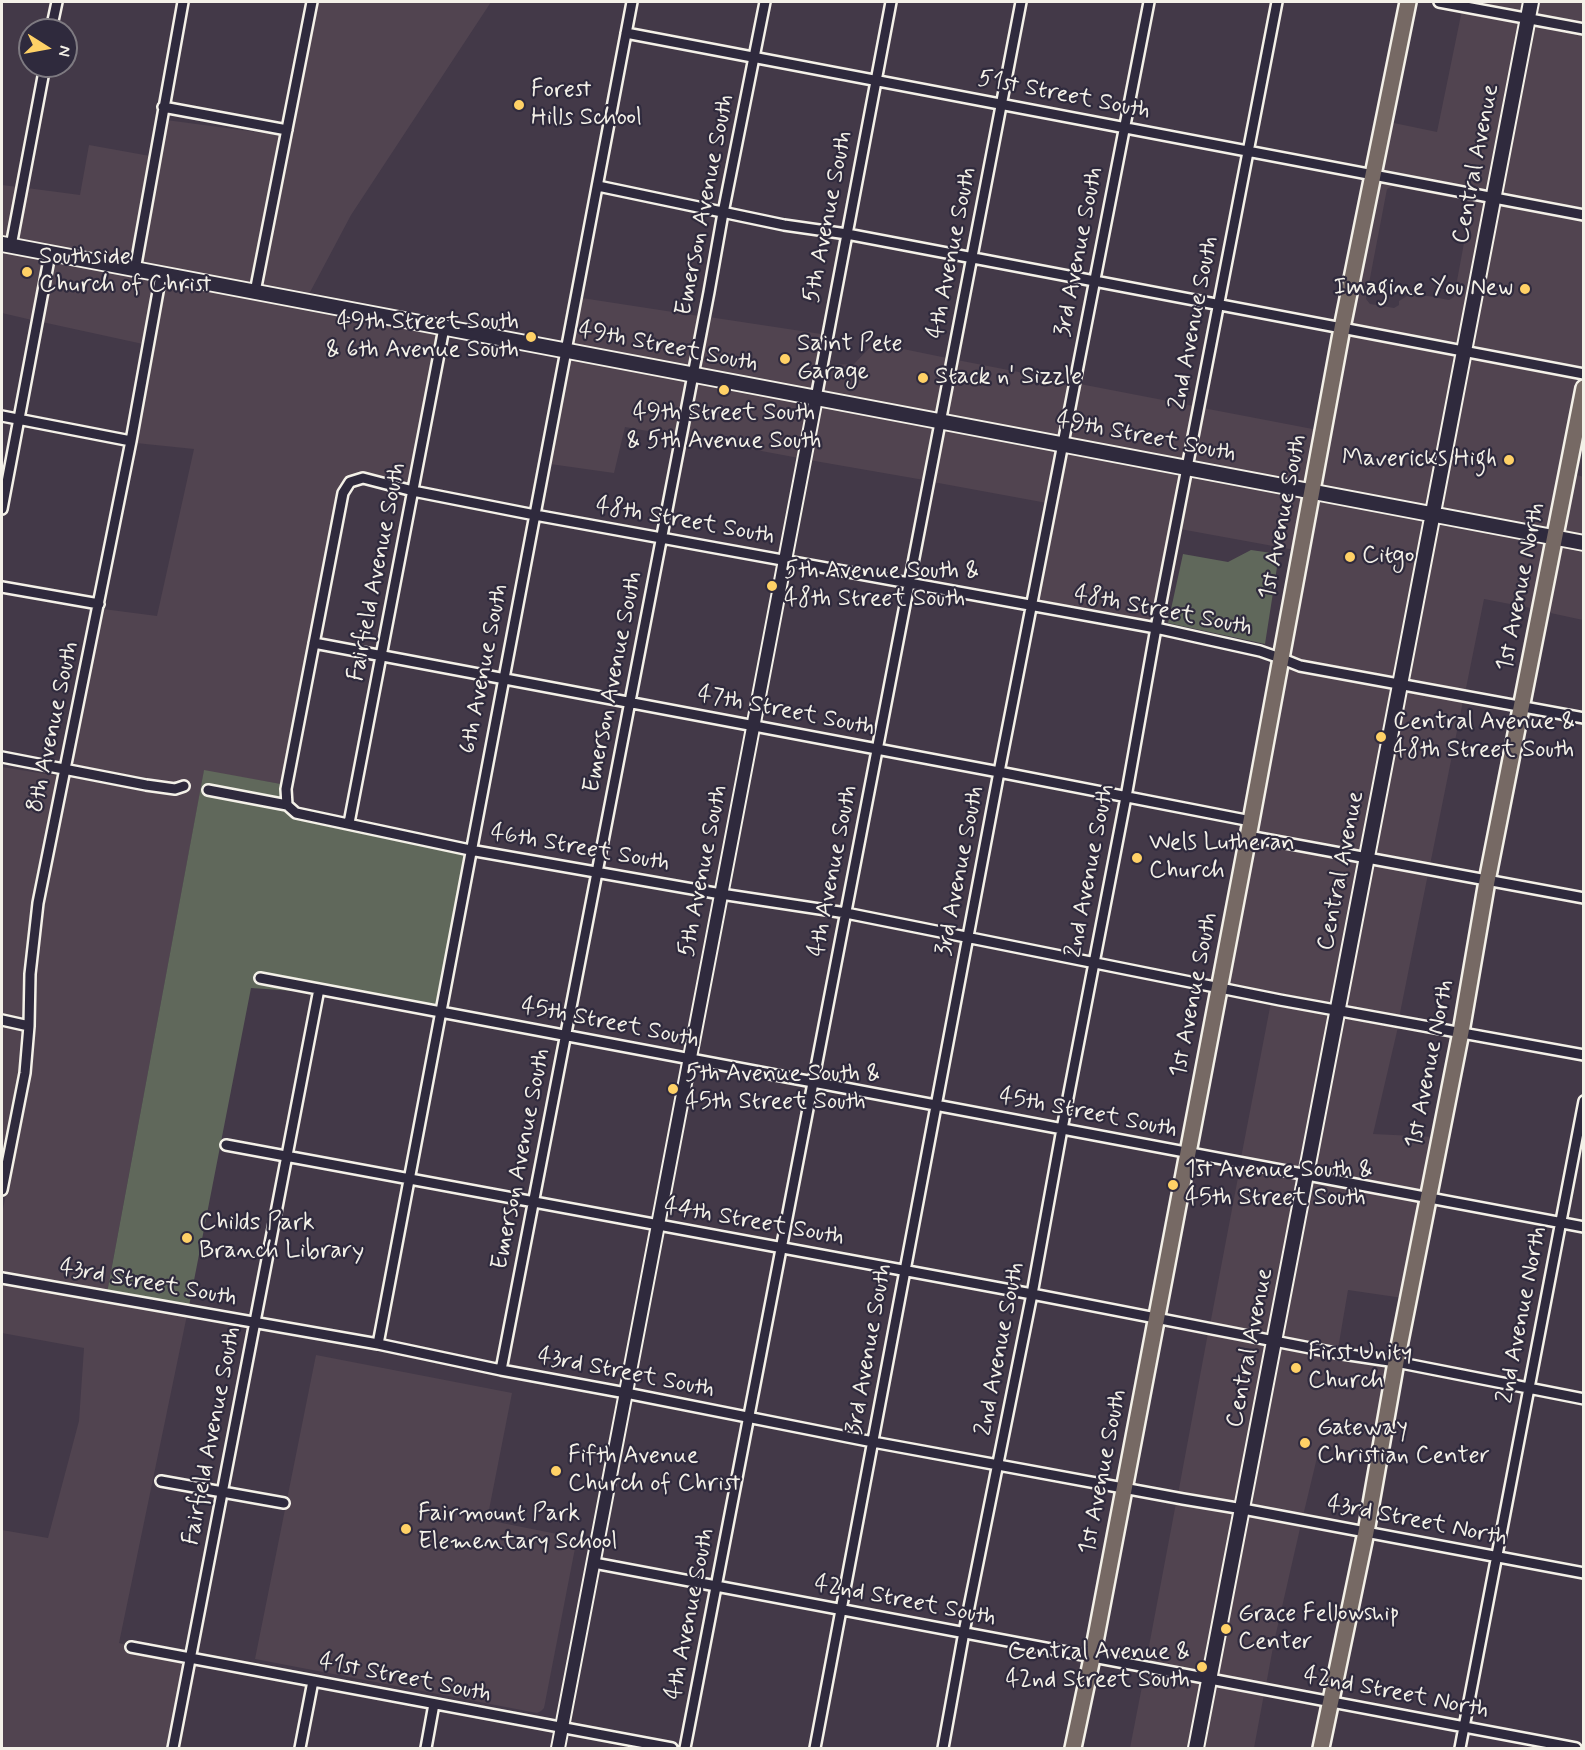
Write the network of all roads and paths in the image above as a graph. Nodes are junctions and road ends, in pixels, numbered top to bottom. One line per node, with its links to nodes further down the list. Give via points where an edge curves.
1 (57, 2): 13 (street)
2 (183, 2): 21 (street)
3 (312, 2): 23 (street)
4 (632, 2): 16 (street, 6th Avenue South)
5 (765, 2): 17 (street, Emerson Avenue South)
6 (891, 2): 19 (street, 5th Avenue South)
7 (1021, 2): 20 (street, 4th Avenue South)
8 (1149, 2): 22 (street, 3rd Avenue South)
9 (1278, 2): 24 (street, 2nd Avenue South)
10 (1408, 2): 25 (main road, 1st Avenue South)
11 (1439, 2): 14 (street)
12 (1531, 2): 14 (main road, Central Avenue)
13 (54, 18)
14 (1528, 18): 15 (street); 27 (main road, Central Avenue)
15 (1584, 29)
16 (626, 33): 17 (street, 51st Street South); 26 (street, 6th Avenue South)
17 (754, 57): 19 (street, 51st Street South); 28 (street, Emerson Avenue South)
18 (42, 78): 31 (street)
19 (876, 80): 20 (street, 51st Street South); 30 (street, 5th Avenue South)
20 (1001, 104): 22 (street, 51st Street South); 33 (street, 4th Avenue South)
21 (163, 107): 23 (street); 34 (street)
22 (1125, 127): 24 (street, 51st Street South); 36 (street, 3rd Avenue South)
23 (287, 130): 37 (street)
24 (1249, 150): 25 (street, 51st Street South); 38 (street, 2nd Avenue South)
25 (1374, 174): 27 (street, 51st Street South); 40 (main road, 1st Avenue South)
26 (598, 186): 28 (street); 41 (street, 6th Avenue South)
27 (1494, 197): 29 (street, 51st Street South); 42 (main road, Central Avenue)
28 (723, 213): 30 (street); 44 (street, Emerson Avenue South)
29 (1584, 215)
30 (847, 234): 33 (street); 46 (street, 5th Avenue South)
31 (6, 245): 32 (main road, 49th Street South)
32 (50, 254): 34 (main road, 49th Street South); 48 (street)
33 (972, 257): 36 (street); 49 (street, 4th Avenue South)
34 (135, 270): 35 (main road, 49th Street South)
35 (161, 275): 37 (main road, 49th Street South); 50 (street, 8th Avenue South)
36 (1095, 281): 38 (street); 51 (street, 3rd Avenue South)
37 (255, 292): 39 (main road, 49th Street South)
38 (1219, 304): 40 (street); 52 (street, 2nd Avenue South)
39 (444, 328): 41 (main road, 49th Street South); 53 (street, Fairfield Avenue South)
40 (1342, 328): 42 (street); 54 (main road, 1st Avenue South)
41 (567, 351): 44 (main road, 49th Street South); 56 (street, 6th Avenue South)
42 (1464, 351): 43 (street); 57 (main road, Central Avenue)
43 (1584, 374)
44 (693, 375): 46 (main road, 49th Street South); 58 (street, Emerson Avenue South)
45 (1584, 388): 59 (main road, 1st Avenue North)
46 (816, 398): 49 (main road, 49th Street South); 61 (street, 5th Avenue South)
47 (2, 416): 48 (street)
48 (19, 419): 50 (street); 55 (street)
49 (940, 422): 51 (main road, 49th Street South); 62 (street, 4th Avenue South)
50 (131, 441): 64 (street, 8th Avenue South)
51 (1063, 445): 52 (main road, 49th Street South); 65 (street, 3rd Avenue South)
52 (1186, 468): 54 (main road, 49th Street South); 66 (street, 2nd Avenue South)
53 (413, 491): 56 (street, 48th Street South); 67 (street, 48th Street South, via 363,478 351,482 343,493); 68 (street, Fairfield Avenue South)
54 (1311, 492): 57 (main road, 49th Street South); 69 (main road, 1st Avenue South)
55 (2, 509)
56 (535, 515): 58 (street, 48th Street South); 70 (street, 6th Avenue South)
57 (1433, 515): 59 (main road, 49th Street South); 71 (main road, Central Avenue)
58 (662, 538): 61 (street, 48th Street South); 72 (street, Emerson Avenue South)
59 (1555, 538): 60 (main road, 49th Street South); 73 (main road, 1st Avenue North)
60 (1584, 543)
61 (785, 560): 62 (street, 48th Street South); 75 (street, 5th Avenue South)
62 (909, 583): 65 (street, 48th Street South); 76 (street, 4th Avenue South)
63 (2, 587): 64 (street)
64 (99, 604): 78 (street, 8th Avenue South)
65 (1032, 606): 66 (street, 48th Street South); 79 (street, 3rd Avenue South)
66 (1156, 628): 69 (street, 48th Street South); 82 (street, 2nd Avenue South)
67 (314, 643): 68 (street, 47th Street South); 83 (street, via 286,789)
68 (382, 656): 70 (street, 47th Street South); 84 (street, Fairfield Avenue South)
69 (1280, 658): 71 (street, 48th Street South, via 1300,666); 85 (main road, 1st Avenue South)
70 (503, 678): 72 (street, 47th Street South); 86 (street, 6th Avenue South)
71 (1401, 685): 73 (street, 48th Street South); 87 (main road, Central Avenue)
72 (630, 702): 75 (street, 47th Street South); 88 (street, Emerson Avenue South)
73 (1522, 706): 74 (street, 48th Street South); 89 (main road, 1st Avenue North)
74 (1584, 718)
75 (753, 725): 76 (street, 47th Street South); 90 (street, 5th Avenue South)
76 (877, 748): 79 (street, 47th Street South); 92 (street, 4th Avenue South)
77 (2, 757): 78 (street)
78 (65, 770): 80 (street, via 175,789); 101 (street, 8th Avenue South, via 38,903)
79 (999, 771): 82 (street, 47th Street South); 93 (street, 3rd Avenue South)
80 (184, 786)
81 (208, 789): 83 (street, 46th Street South)
82 (1126, 797): 85 (street, 47th Street South); 94 (street, 2nd Avenue South)
83 (287, 805): 84 (street, 46th Street South, via 296,813)
84 (350, 823): 86 (street, 46th Street South)
85 (1250, 829): 87 (street, 47th Street South); 96 (main road, 1st Avenue South)
86 (471, 850): 88 (street, 46th Street South); 99 (street, 6th Avenue South)
87 (1368, 858): 89 (street, 47th Street South); 98 (main road, Central Avenue)
88 (597, 873): 90 (street, 46th Street South); 103 (street, Emerson Avenue South)
89 (1487, 881): 91 (street, 47th Street South); 102 (main road, 1st Avenue North)
90 (721, 894): 92 (street, 46th Street South); 105 (street, 5th Avenue South)
91 (1584, 898)
92 (846, 913): 93 (street, 46th Street South); 106 (street, 4th Avenue South)
93 (968, 938): 94 (street, 46th Street South); 108 (street, 3rd Avenue South)
94 (1093, 963): 96 (street, 46th Street South); 109 (street, 2nd Avenue South)
95 (260, 978): 97 (street, 45th Street South)
96 (1220, 987): 98 (street, 46th Street South); 111 (main road, 1st Avenue South)
97 (319, 989): 99 (street, 45th Street South); 112 (street, Fairfield Avenue South)
98 (1338, 1011): 102 (street, 46th Street South); 113 (main road, Central Avenue)
99 (441, 1012): 103 (street, 45th Street South); 114 (street, 6th Avenue South)
100 (2, 1020): 101 (street)
101 (29, 1026): 115 (street, 8th Avenue South, via 26,1073)
102 (1461, 1032): 104 (street, 46th Street South); 116 (main road, 1st Avenue North)
103 (566, 1036): 105 (street, 45th Street South); 117 (street, Emerson Avenue South)
104 (1584, 1055)
105 (690, 1059): 106 (street, 45th Street South); 119 (street, 5th Avenue South)
106 (813, 1082): 108 (street, 45th Street South); 121 (street, 4th Avenue South)
107 (1584, 1101): 118 (street, 2nd Avenue North)
108 (936, 1105): 109 (street, 45th Street South); 122 (street, 3rd Avenue South)
109 (1062, 1129): 111 (street, 45th Street South); 124 (street, 2nd Avenue South)
110 (226, 1145): 112 (street, 44th Street South)
111 (1188, 1153): 113 (street, 45th Street South); 125 (main road, 1st Avenue South)
112 (287, 1157): 114 (street, 44th Street South); 126 (street, Fairfield Avenue South)
113 (1306, 1175): 116 (street, 45th Street South); 127 (main road, Central Avenue)
114 (409, 1180): 117 (street, 44th Street South); 128 (street, 6th Avenue South)
115 (2, 1190)
116 (1428, 1197): 118 (street, 45th Street South); 129 (main road, 1st Avenue North)
117 (534, 1203): 119 (street, 44th Street South); 130 (street, Emerson Avenue South)
118 (1560, 1222): 120 (street, 45th Street South); 131 (street, 2nd Avenue North)
119 (658, 1225): 121 (street, 44th Street South); 132 (street, 5th Avenue South)
120 (1584, 1227)
121 (781, 1248): 122 (street, 44th Street South); 134 (street, 4th Avenue South)
122 (904, 1270): 124 (street, 44th Street South); 135 (street, 3rd Avenue South)
123 (2, 1278): 126 (street, 43rd Street South)
124 (1032, 1294): 125 (street, 44th Street South); 136 (street, 2nd Avenue South)
125 (1156, 1318): 127 (street, 44th Street South); 138 (main road, 1st Avenue South)
126 (255, 1323): 128 (street, 43rd Street South); 139 (street, Fairfield Avenue South)
127 (1275, 1341): 129 (street, 44th Street South); 141 (main road, Central Avenue)
128 (378, 1344): 130 (street, 43rd Street South)
129 (1396, 1362): 131 (street, 44th Street South); 142 (main road, 1st Avenue North)
130 (501, 1370): 132 (street, 43rd Street South)
131 (1528, 1388): 133 (street, 44th Street South); 143 (street, 2nd Avenue North)
132 (626, 1392): 134 (street, 43rd Street South); 144 (street, 5th Avenue South)
133 (1584, 1399)
134 (749, 1417): 135 (street, 43rd Street South); 146 (street, 4th Avenue South)
135 (873, 1442): 136 (street, 43rd Street South); 147 (street, 3rd Avenue South)
136 (999, 1465): 138 (street, 43rd Street South); 148 (street, 2nd Avenue South)
137 (161, 1480): 139 (street)
138 (1124, 1487): 141 (street, 43rd Street South); 150 (main road, 1st Avenue South)
139 (222, 1492): 140 (street); 151 (street, Fairfield Avenue South)
140 (284, 1503)
141 (1243, 1509): 142 (street, 43rd Street North); 152 (main road, Central Avenue)
142 (1366, 1532): 143 (street, 43rd Street North); 154 (main road, 1st Avenue North)
143 (1496, 1557): 145 (street, 43rd Street North); 156 (street, 2nd Avenue North)
144 (594, 1563): 146 (street, 42nd Street South); 157 (street, 5th Avenue South)
145 (1584, 1573)
146 (716, 1586): 147 (street, 42nd Street South); 163 (street, 4th Avenue South)
147 (842, 1609): 148 (street, 42nd Street South); 164 (street, 3rd Avenue South)
148 (964, 1632): 150 (street, 42nd Street South); 165 (street, 2nd Avenue South)
149 (131, 1647): 151 (street, 41st Street South)
150 (1092, 1658): 152 (street, 42nd Street South); 166 (main road, 1st Avenue South)
151 (190, 1659): 153 (street, 41st Street South); 158 (street, Fairfield Avenue South)
152 (1210, 1679): 154 (street, 42nd Street North); 167 (main road, Central Avenue)
153 (313, 1681): 155 (street, 41st Street South); 159 (street)
154 (1330, 1702): 156 (street, 42nd Street North); 168 (main road, 1st Avenue North)
155 (434, 1704): 157 (street, 41st Street South); 160 (street)
156 (1464, 1727): 169 (street, 2nd Avenue North); 170 (street, 42nd Street North)
157 (562, 1728): 161 (street, 5th Avenue South); 162 (street, 41st Street South)
158 (173, 1749)
159 (300, 1749)
160 (426, 1749)
161 (558, 1749)
162 (672, 1749)
163 (685, 1749)
164 (815, 1749)
165 (943, 1749)
166 (1073, 1749)
167 (1196, 1749)
168 (1322, 1749)
169 (1460, 1749)
170 (1576, 1749)

